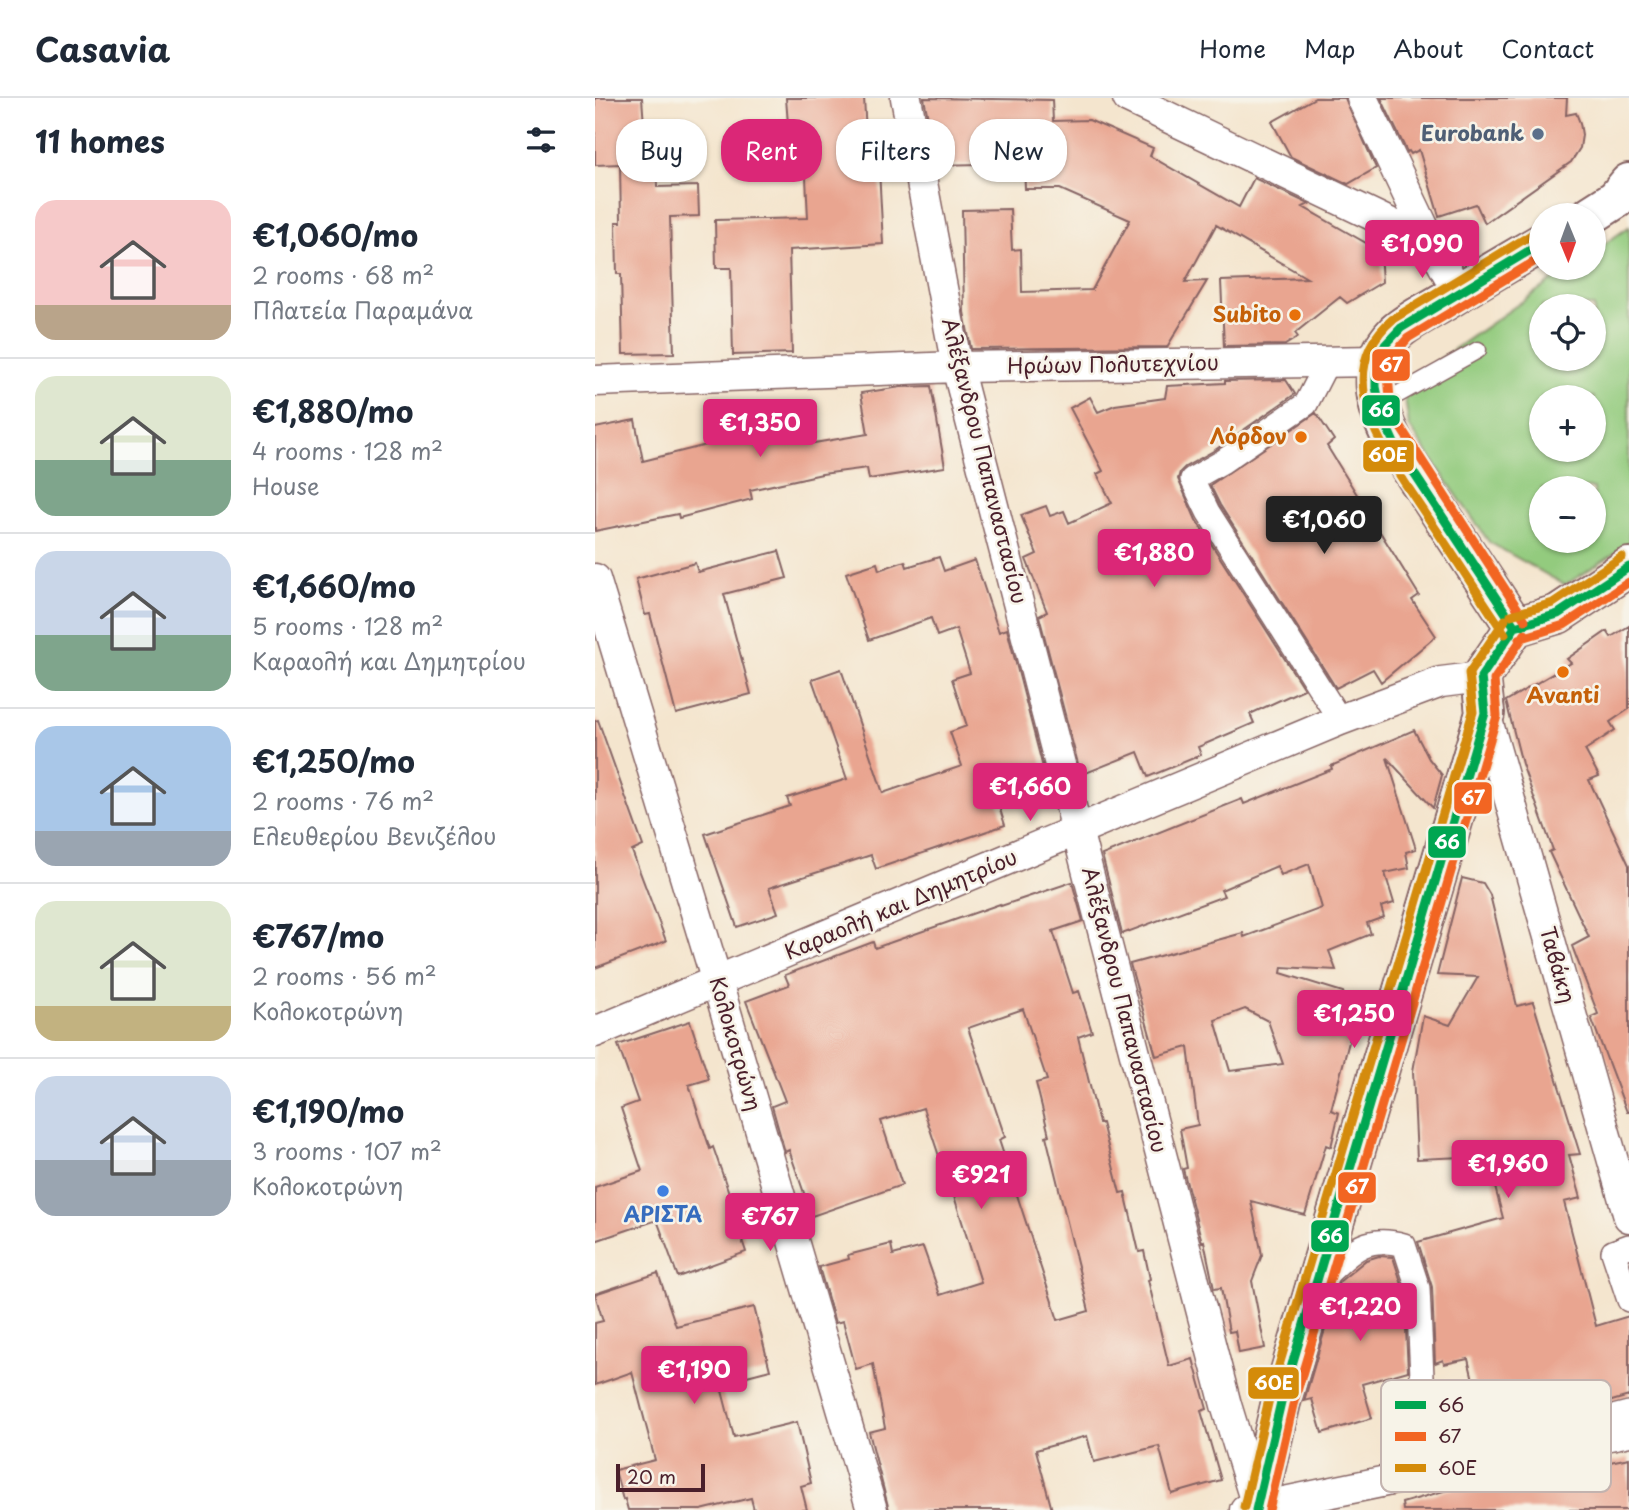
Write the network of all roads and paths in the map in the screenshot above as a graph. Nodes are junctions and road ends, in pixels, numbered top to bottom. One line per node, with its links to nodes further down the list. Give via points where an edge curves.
1 (906, 98): 12 (street, Αλέξανδρου Παπαναστασίου)
2 (1128, 98): 6 (street)
3 (1362, 98): 6 (street)
4 (1629, 183): 5 (main road)
5 (1607, 205)
6 (1431, 243): 8 (street)
7 (1529, 251): 8 (main road)
8 (1458, 292): 11 (main road, via 1396,333)
9 (1478, 350): 14 (lane)
10 (1328, 361): 11 (street, Ηρώων Πολυτεχνίου); 12 (street, Ηρώων Πολυτεχνίου); 19 (street, via 1306,404 1192,478 1208,512)
11 (1378, 361): 14 (main road)
12 (957, 367): 13 (street, Ηρώων Πολυτεχνίου); 20 (street, Αλέξανδρου Παπαναστασίου)
13 (595, 381)
14 (1378, 406): 17 (main road, via 1394,443)
15 (1629, 567): 17 (main road, via 1558,614)
16 (595, 579): 21 (street, Κολοκοτρώνη)
17 (1515, 626): 18 (main road)
18 (1483, 695): 19 (street, Καραολή και Δημητρίου, via 1441,682); 23 (street, Ταβάκη); 26 (main road)
19 (1340, 720): 20 (street, Καραολή και Δημητρίου)
20 (1078, 831): 21 (street, Καραολή και Δημητρίου); 33 (street, Αλέξανδρου Παπαναστασίου)
21 (717, 982): 22 (street, Καραολή και Δημητρίου); 34 (street, Κολοκοτρώνη)
22 (595, 1032)
23 (1629, 1217)
24 (1629, 1246): 25 (street, via 1613,1252)
25 (1629, 1300)
26 (1297, 1349): 27 (street, via 1325,1277 1357,1247 1385,1240 1404,1245 1417,1288); 33 (main road)
27 (1422, 1380)
28 (1629, 1413): 29 (street)
29 (1611, 1418)
30 (1629, 1431): 31 (street)
31 (1611, 1435)
32 (1381, 1483): 33 (street)
33 (1254, 1509)
34 (872, 1510)

